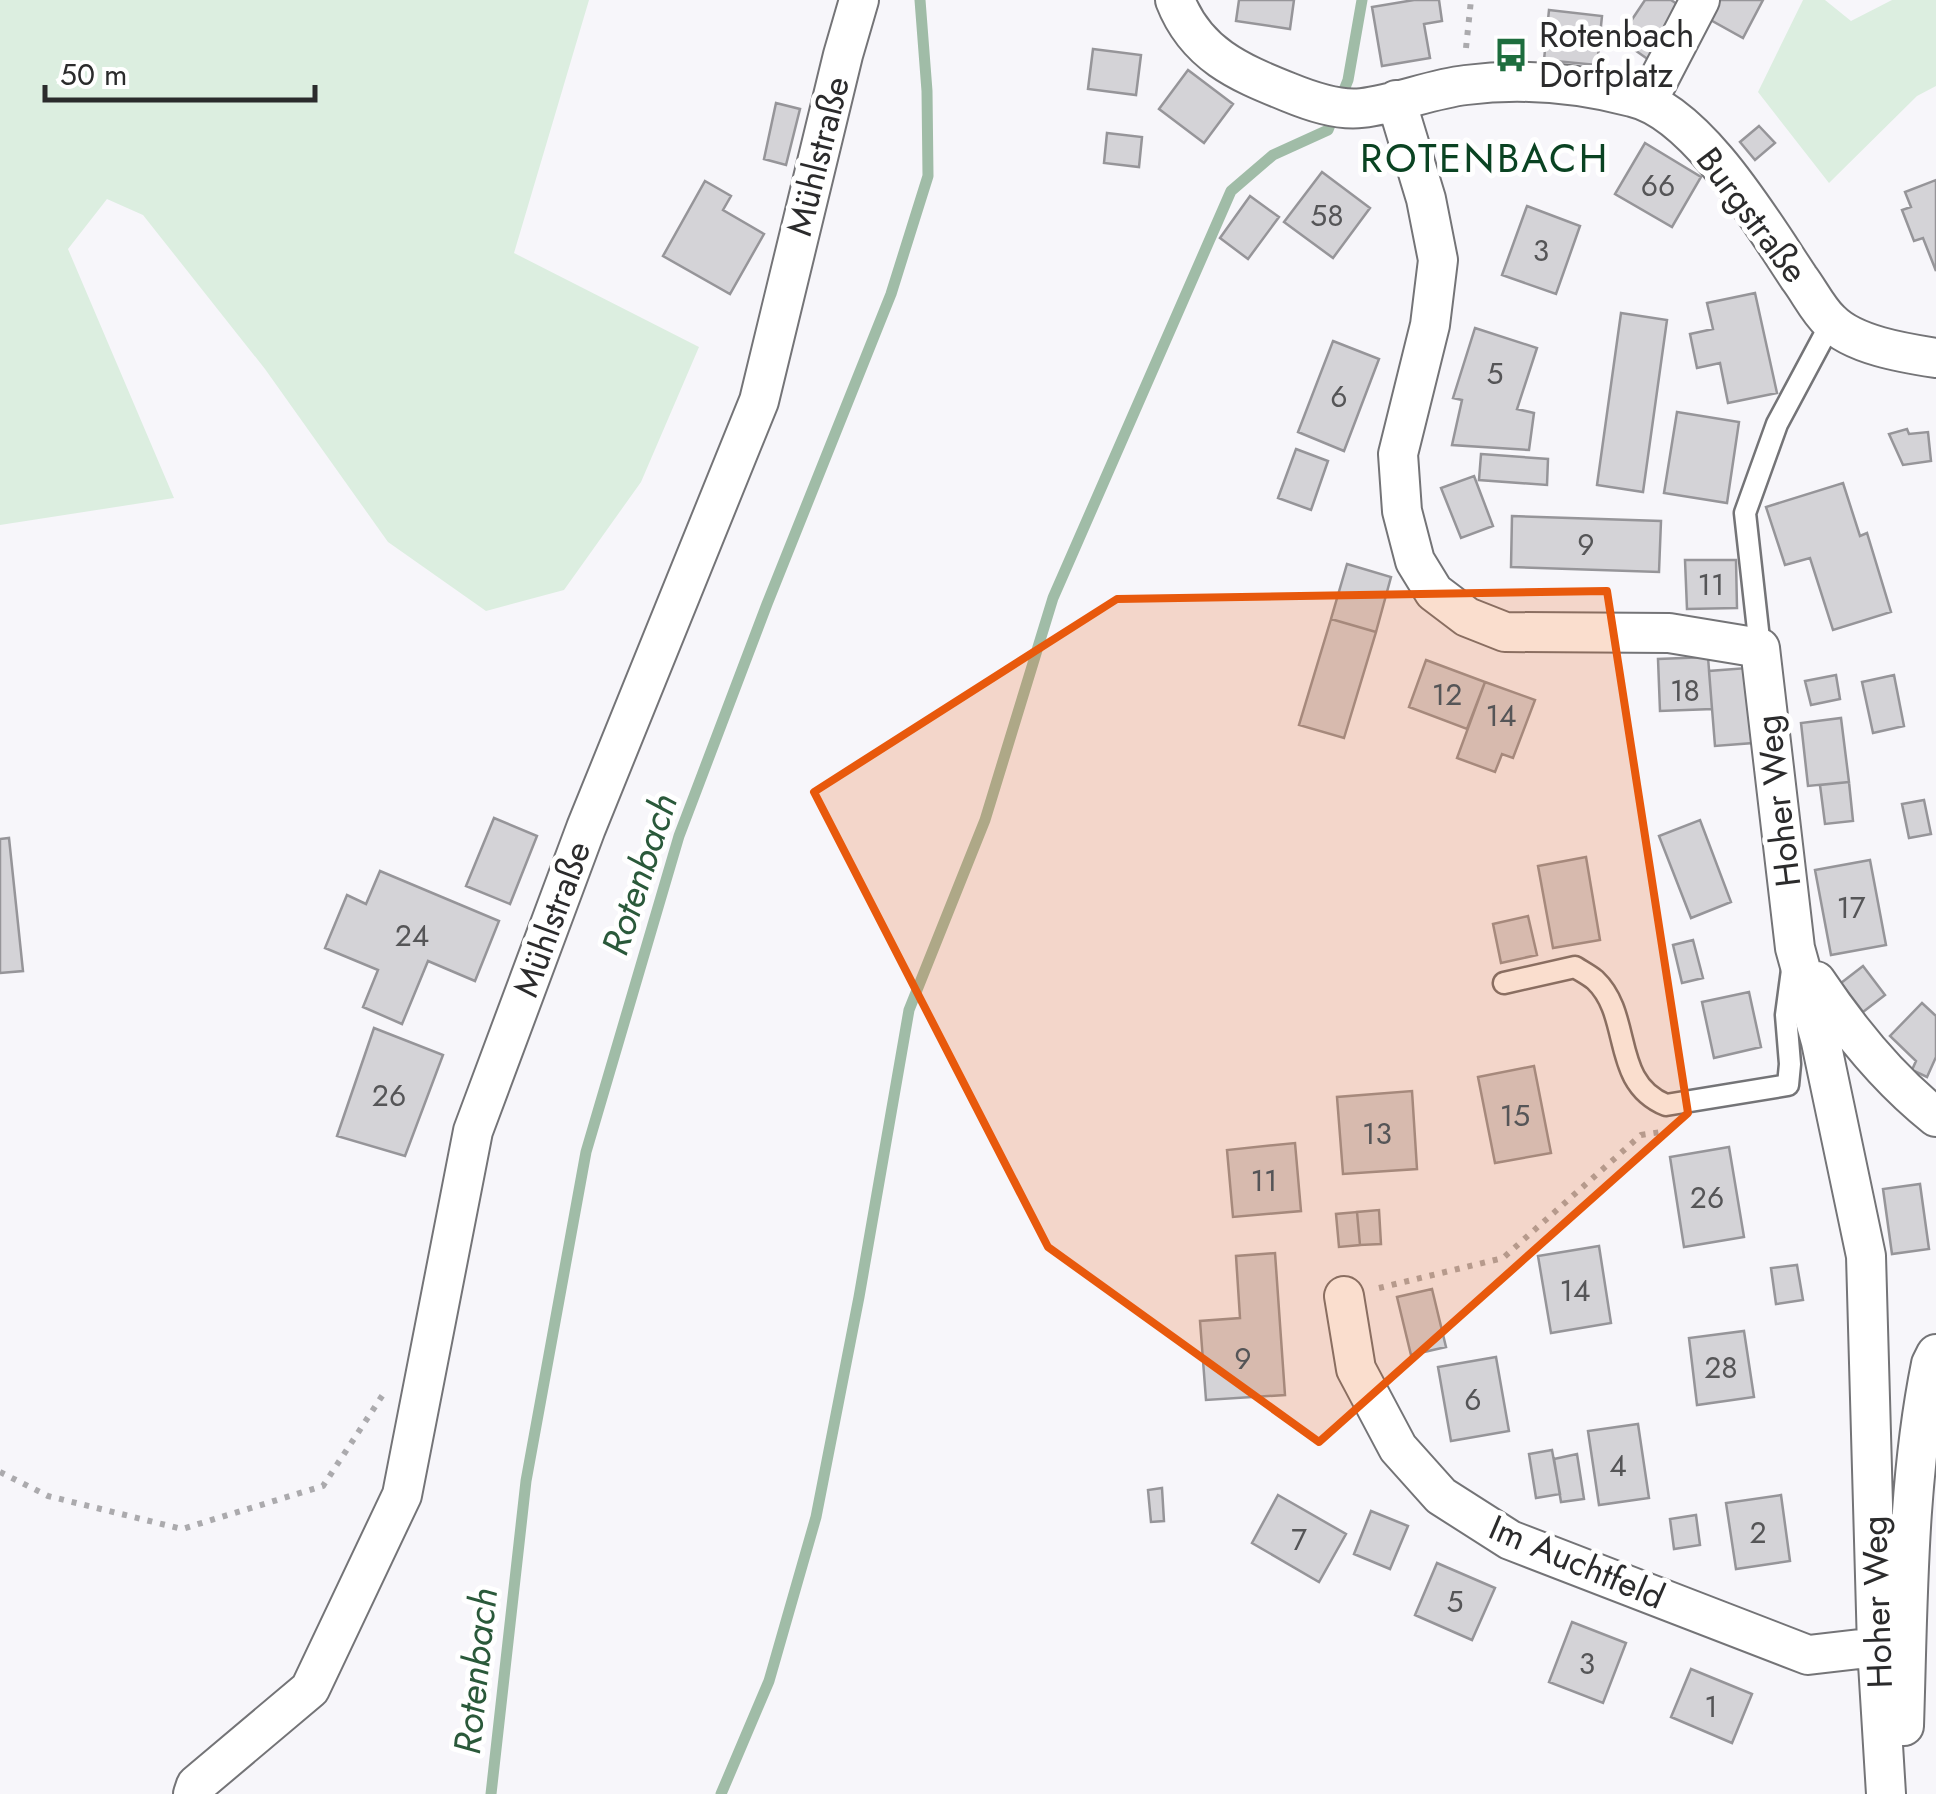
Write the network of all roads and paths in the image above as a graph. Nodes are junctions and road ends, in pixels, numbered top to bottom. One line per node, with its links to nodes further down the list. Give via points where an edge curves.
1 (859, 0): 21 (street, Mühlstraße, via 759,401 586,828 473,1131 402,1495 310,1690)
2 (1175, 0): 6 (street, Burgstraße, via 1206,48 1237,72 1313,102 1359,109)
3 (1471, 0): 5 (path)
4 (1700, 0): 7 (street)
5 (1465, 84): 6 (street, Burgstraße); 7 (street, Burgstraße, via 1538,82)
6 (1396, 100): 10 (street, via 1438,260 1430,326 1398,454 1415,561 1434,592 1505,632 1669,634)
7 (1648, 100): 8 (street, Burgstraße, via 1689,132 1735,184)
8 (1831, 323): 9 (street, Burgstraße, via 1881,348); 10 (lane, via 1777,424 1745,513)
9 (1936, 358)
10 (1760, 648): 11 (street, Hoher Weg)
11 (1795, 948): 12 (lane, via 1786,1015 1788,1085 1666,1105 1648,1098 1635,1081 1610,1002 1595,980 1574,967); 13 (street, via 1850,1032); 19 (street, Hoher Weg, via 1866,1256)
12 (1504, 983)
13 (1936, 1117)
14 (1678, 1130): 15 (path, via 1641,1135 1503,1258)
15 (1344, 1296): 19 (street, Im Auchtfeld, via 1356,1369 1398,1448 1442,1496 1510,1540 1808,1655)
16 (1936, 1354): 20 (street, via 1917,1433 1904,1748)
17 (385, 1391): 18 (path, via 323,1486 182,1529 48,1496)
18 (0, 1472)
19 (1878, 1646): 20 (street, Hoher Weg)
20 (1886, 1783)
21 (193, 1794)

